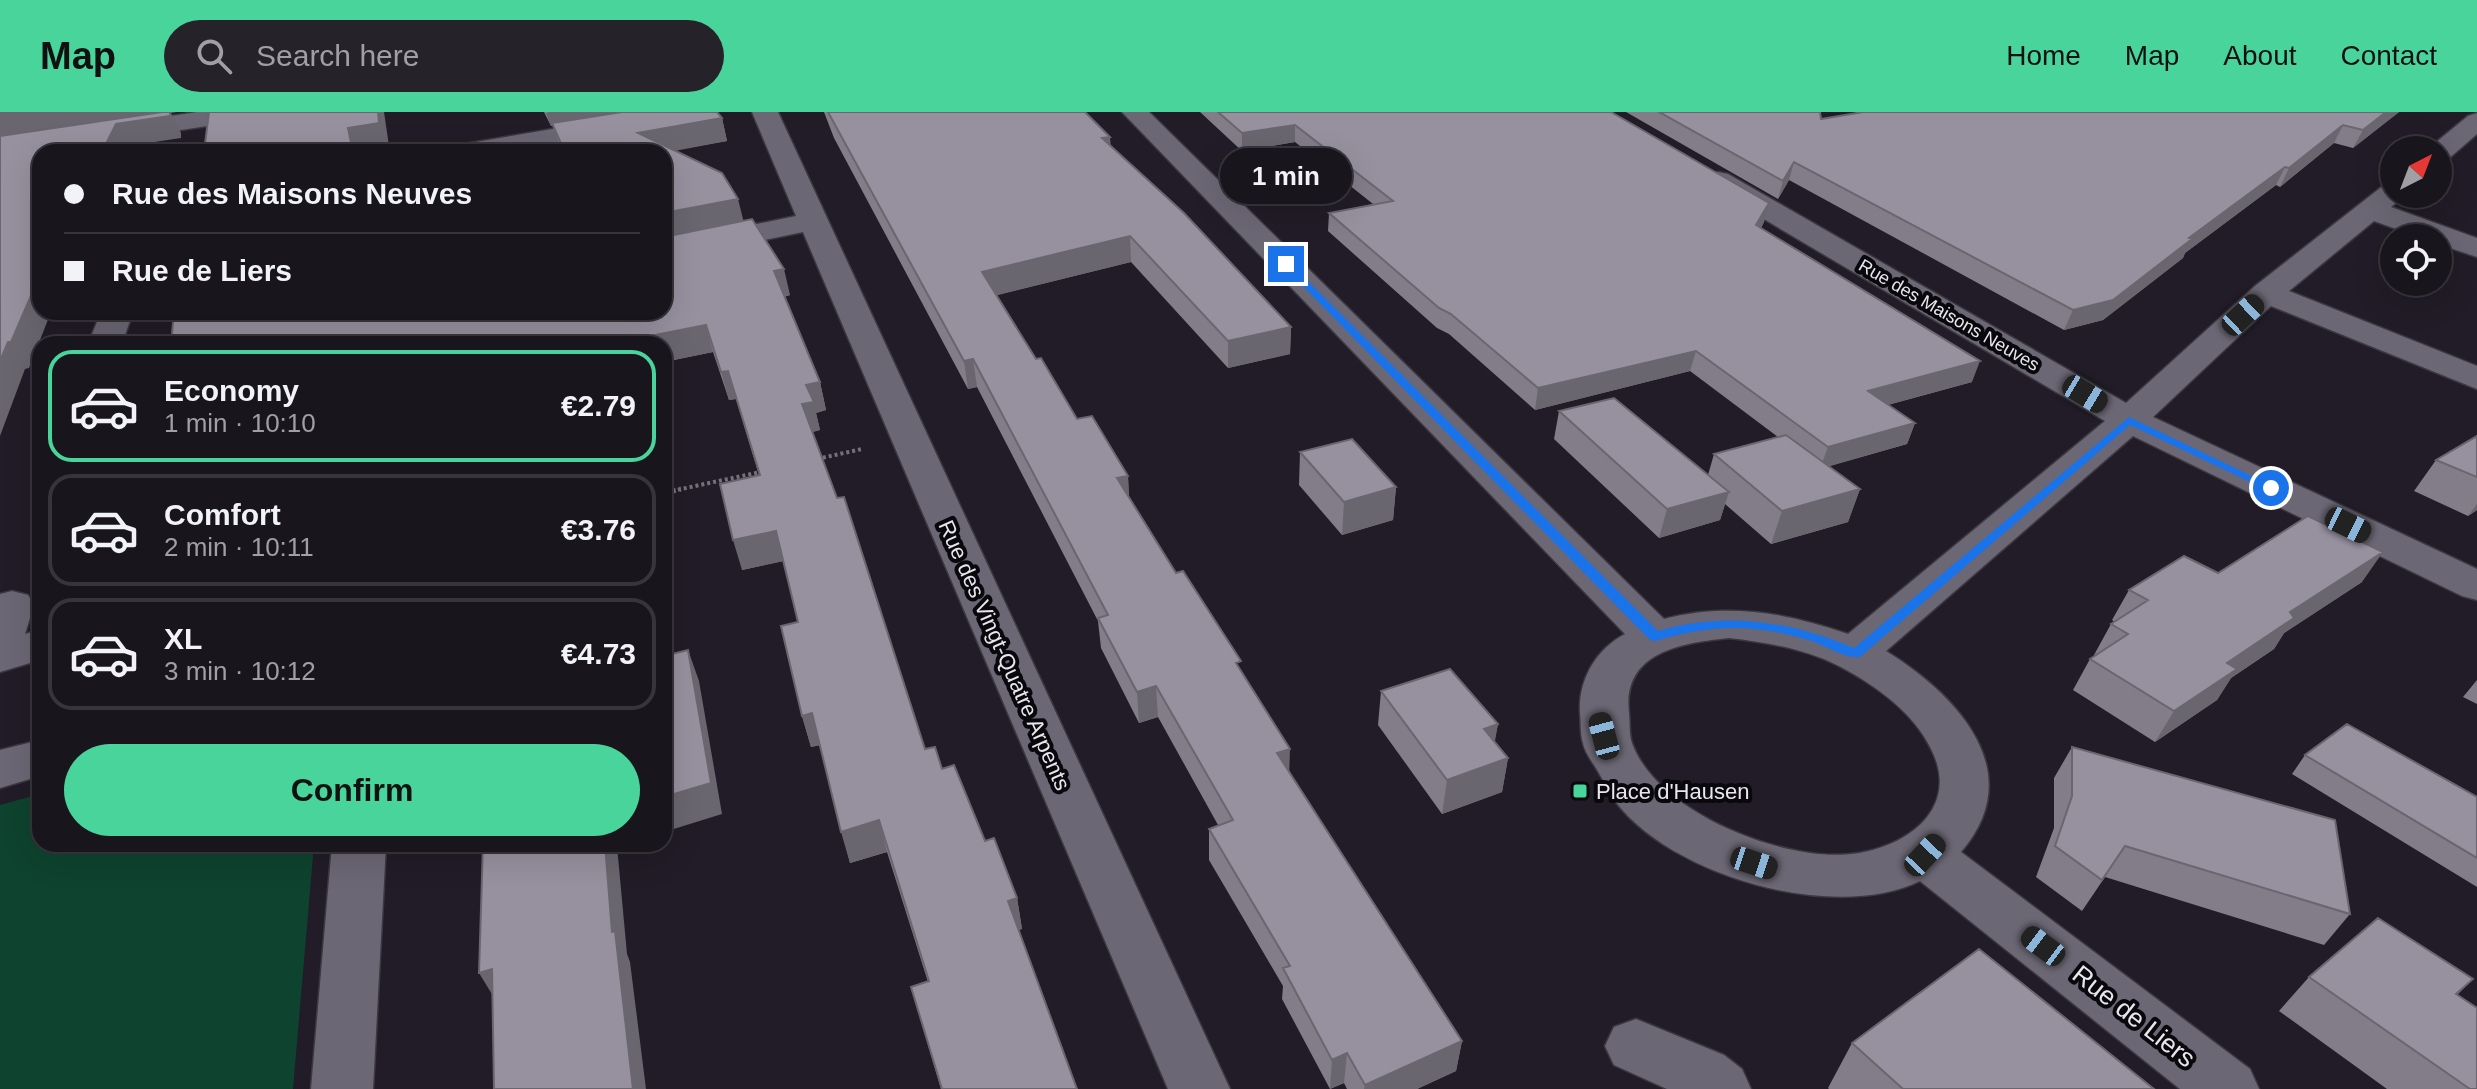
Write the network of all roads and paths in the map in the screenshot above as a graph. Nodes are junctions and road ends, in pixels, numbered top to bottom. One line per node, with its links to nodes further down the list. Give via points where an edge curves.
1 (246, 112): 7 (street)
2 (698, 112): 8 (street)
3 (765, 112): 14 (street, Rue des Vingt-Quatre Arpents)
4 (1135, 112): 25 (street)
5 (2475, 124): 6 (street)
6 (2452, 143)
7 (39, 144)
8 (511, 144)
9 (32, 145): 10 (street)
10 (0, 150)
11 (1697, 167): 19 (street, Rue des Maisons Neuves)
12 (2380, 202): 17 (street)
13 (2399, 208): 15 (street)
14 (813, 221): 16 (street); 20 (street, Rue des Vingt-Quatre Arpents)
15 (2477, 248)
16 (672, 250)
17 (2266, 293): 18 (street); 19 (street)
18 (2477, 378)
19 (2129, 420): 24 (street, Rue des Maisons Neuves); 27 (street)
20 (909, 439): 21 (path); 35 (street, Rue des Vingt-Quatre Arpents)
21 (817, 459)
22 (771, 469): 23 (path)
23 (672, 491)
24 (2477, 586)
25 (1655, 637): 27 (street, via 1690,626 1771,626); 32 (street, via 1624,656 1605,683 1599,717 1617,766 1635,791 1675,827 1727,854 1781,872 1835,877 1885,871)
26 (32, 647): 28 (street)
27 (1855, 653): 32 (street, via 1908,687 1947,729 1966,775 1958,820)
28 (0, 656)
29 (32, 760): 30 (street)
30 (0, 769)
31 (358, 852): 34 (street)
32 (1925, 855): 37 (street, Rue de Liers)
33 (1636, 1046): 36 (street, via 1702,1075)
34 (342, 1089)
35 (1199, 1089)
36 (1720, 1089)
37 (2228, 1089)

